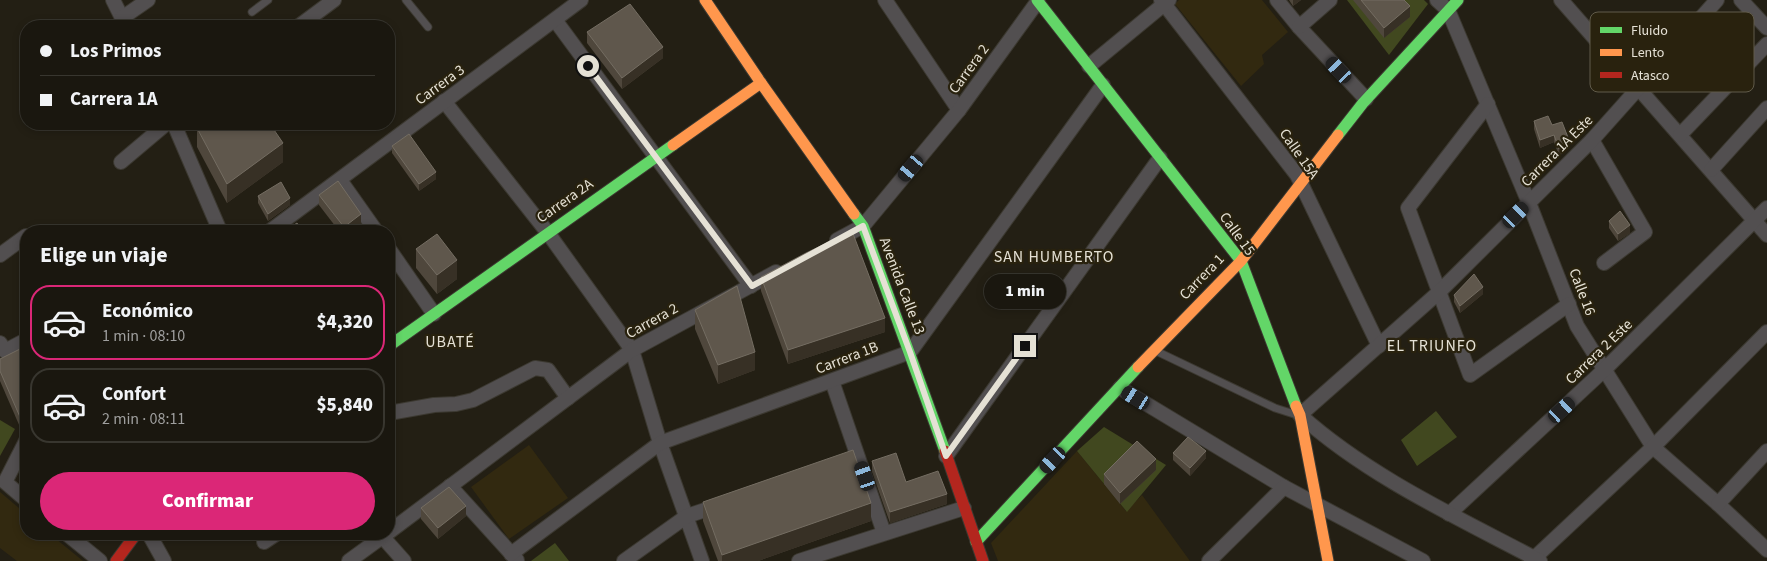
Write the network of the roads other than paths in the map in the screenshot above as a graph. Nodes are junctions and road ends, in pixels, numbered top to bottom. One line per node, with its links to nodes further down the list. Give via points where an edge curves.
1 (113, 0): 23 (street)
2 (148, 0): 24 (street)
3 (268, 0): 19 (lane)
4 (406, 0): 27 (lane)
5 (580, 0): 26 (street, Carrera 3)
6 (705, 0): 34 (street, Avenida Calle 13)
7 (885, 0): 43 (street)
8 (1037, 0): 33 (street, Calle 15); 43 (street, Carrera 2)
9 (1277, 0): 28 (street)
10 (1330, 0): 28 (street)
11 (1437, 0): 18 (street, Calle 16)
12 (1458, 0): 18 (street, Carrera 1)
13 (1562, 0): 30 (street)
14 (1718, 0): 20 (street, Carrera 1A Este)
15 (1741, 0): 21 (street)
16 (1164, 1): 33 (street); 53 (street, Calle 15A)
17 (326, 2): 25 (street)
18 (1448, 10): 39 (street, Carrera 1); 41 (street, Calle 16)
19 (252, 12)
20 (1707, 12)
21 (1752, 12)
22 (1754, 14): 29 (street)
23 (123, 20)
24 (126, 20)
25 (306, 20)
26 (555, 20): 40 (street, Carrera 3); 48 (street)
27 (428, 27)
28 (1298, 27): 39 (street)
29 (1767, 28)
30 (1590, 32)
31 (1767, 44): 32 (street)
32 (1754, 58)
33 (1089, 66): 35 (street, Calle 15)
34 (761, 83): 48 (street, Carrera 2A); 60 (street, Avenida Calle 13)
35 (1103, 85): 49 (street, Calle 15); 81 (street)
36 (1635, 92): 47 (street, Carrera 1A Este)
37 (1642, 92): 46 (street)
38 (1722, 92): 46 (street)
39 (1366, 99): 53 (street, Carrera 1)
40 (444, 101): 52 (street, Carrera 3); 61 (street)
41 (1488, 104): 54 (street, Calle 16); 71 (street, via 1408,208)
42 (1767, 108): 51 (street)
43 (959, 110): 60 (street, Carrera 2)
44 (159, 130): 50 (street)
45 (177, 130): 57 (street)
46 (1680, 136): 51 (street)
47 (1592, 140): 54 (street, Carrera 1A Este); 68 (street, via 1646,232)
48 (656, 157): 61 (street, Carrera 2A); 70 (street)
49 (1160, 158): 67 (street, Calle 15); 92 (street)
50 (121, 162)
51 (1710, 170): 56 (street)
52 (340, 180): 58 (street, Carrera 3); 59 (street)
53 (1301, 183): 67 (street, Carrera 1); 77 (street, Calle 15A)
54 (1529, 202): 71 (street, Carrera 1A Este); 72 (street, Calle 16)
55 (1767, 208): 56 (street, Carrera 2 Este)
56 (1755, 221): 62 (street); 82 (street, Carrera 2 Este)
57 (217, 225)
58 (278, 225)
59 (372, 225)
60 (863, 226): 64 (street, Carrera 2); 81 (street, Avenida Calle 13)
61 (548, 234): 73 (street, Carrera 2A); 79 (street)
62 (1767, 235)
63 (20, 240): 65 (street)
64 (829, 244)
65 (0, 254)
66 (395, 258): 73 (street)
67 (1241, 261): 80 (street, Carrera 1); 87 (street, Calle 15)
68 (1604, 263)
69 (786, 267): 70 (street, Carrera 2)
70 (752, 286): 79 (street, Carrera 2)
71 (1438, 293): 72 (street, via 1470,375); 77 (street, Carrera 1A Este)
72 (1569, 304): 82 (street, Calle 16, via 1577,326)
73 (434, 314): 76 (street, Carrera 2A)
74 (1767, 332): 89 (street)
75 (20, 342): 78 (street)
76 (395, 342)
77 (1379, 346): 87 (street, Carrera 1A Este)
78 (2, 347)
79 (632, 350): 85 (street, Carrera 2); 88 (street)
80 (1154, 350): 84 (street, Carrera 1); 87 (lane, via 1275,408)
81 (910, 352): 83 (street, Carrera 1B); 92 (street, Avenida Calle 13)
82 (1604, 370): 89 (street, Calle 16); 100 (street, Carrera 2 Este)
83 (832, 381): 88 (street, Carrera 1B); 103 (street, via 854,459)
84 (1120, 388): 94 (street); 109 (street, Carrera 1)
85 (568, 398): 86 (street, via 548,370 535,368 474,400); 93 (street, Carrera 2)
86 (395, 413)
87 (1300, 415): 97 (street, Calle 15); 100 (street, via 1356,458)
88 (660, 443): 101 (street); 111 (street, Carrera 1B)
89 (1653, 447): 98 (street, Calle 16); 113 (street)
90 (1767, 451): 98 (street)
91 (20, 452): 95 (street, via 4,482)
92 (946, 456): 99 (street, Avenida Calle 13)
93 (450, 486): 102 (street, Carrera 2); 111 (street)
94 (1284, 487): 97 (street); 123 (street)
95 (20, 495)
96 (732, 501): 101 (street)
97 (1316, 504): 124 (street, Calle 15); 125 (street)
98 (1718, 504): 110 (street, Calle 16)
99 (964, 508): 103 (street); 109 (street, Avenida Calle 13)
100 (1449, 514): 113 (street)
101 (687, 516): 119 (street); 120 (street)
102 (395, 526)
103 (884, 533): 112 (street)
104 (74, 540): 114 (street)
105 (132, 540): 115 (street)
106 (152, 540): 116 (street)
107 (376, 540): 117 (street, Carrera 2)
108 (388, 540): 118 (street)
109 (976, 542): 122 (street, Avenida Calle 13)
110 (1767, 550)
111 (514, 558)
112 (814, 559): 121 (street)
113 (1535, 560)
114 (100, 561)
115 (116, 561)
116 (164, 561)
117 (349, 561)
118 (404, 561)
119 (624, 561)
120 (702, 561)
121 (799, 561)
122 (983, 561)
123 (1209, 561)
124 (1328, 561)
125 (1423, 561)

